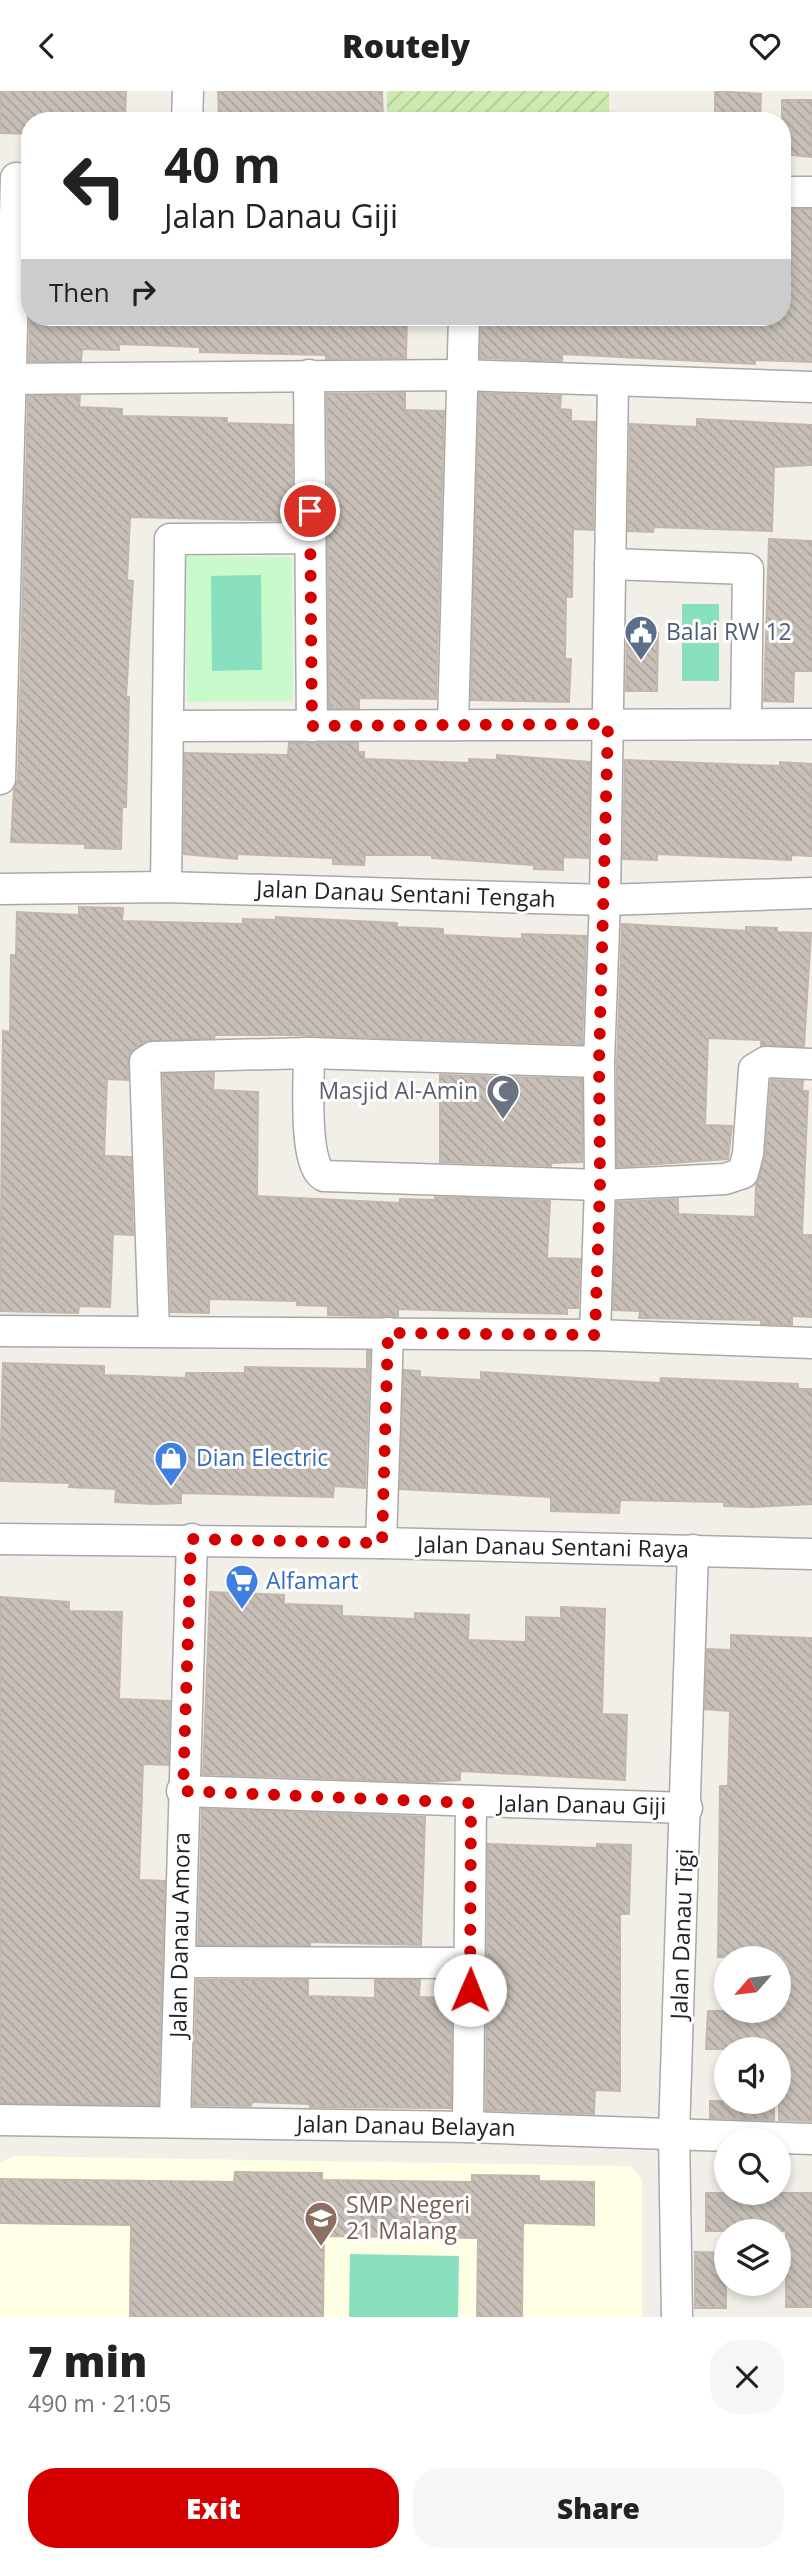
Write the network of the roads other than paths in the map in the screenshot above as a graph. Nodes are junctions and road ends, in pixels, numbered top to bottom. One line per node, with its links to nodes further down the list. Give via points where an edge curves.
1 (188, 91): 2 (street)
2 (187, 112)
3 (15, 178): 9 (street)
4 (791, 192): 5 (street)
5 (812, 193)
6 (464, 326): 8 (street)
7 (309, 375): 8 (street); 9 (street); 12 (street)
8 (462, 375): 10 (street); 17 (street)
9 (4, 379): 20 (street)
10 (613, 381): 11 (street); 13 (street)
11 (812, 387)
12 (310, 538): 18 (street, via 170,539); 19 (street)
13 (610, 564): 14 (street); 15 (street, via 748,569)
14 (608, 724): 15 (street); 17 (street); 24 (street)
15 (746, 724): 16 (street)
16 (812, 724)
17 (453, 725): 19 (street)
18 (170, 726): 19 (street); 21 (street)
19 (312, 726)
20 (0, 779)
21 (166, 887): 22 (street, Jalan Danau Sentani Tengah); 24 (street, Jalan Danau Sentani Tengah)
22 (0, 889)
23 (812, 893): 24 (street, Jalan Danau Sentani Tengah)
24 (605, 899): 26 (street)
25 (309, 1053): 26 (street); 28 (street, via 310,1145 317,1173); 30 (street, via 161,1055 145,1062)
26 (599, 1062): 28 (street)
27 (812, 1064): 28 (street, via 766,1062 754,1069 743,1173 725,1179)
28 (600, 1185): 32 (street)
29 (0, 1331): 30 (street)
30 (155, 1331): 31 (street)
31 (388, 1333): 32 (street); 36 (street)
32 (595, 1335): 33 (street)
33 (812, 1343)
34 (0, 1539): 35 (street, Jalan Danau Sentani Raya)
35 (191, 1539): 36 (street, Jalan Danau Sentani Raya); 39 (street, Jalan Danau Amora)
36 (382, 1543): 37 (street, Jalan Danau Sentani Raya)
37 (693, 1551): 38 (street, Jalan Danau Sentani Raya); 41 (street, Jalan Danau Tigi)
38 (812, 1554)
39 (183, 1791): 40 (street, Jalan Danau Giji); 42 (street, Jalan Danau Amora)
40 (471, 1803): 41 (street, Jalan Danau Giji); 43 (street)
41 (687, 1808): 47 (street, Jalan Danau Tigi)
42 (180, 1962): 43 (street); 45 (street, Jalan Danau Amora)
43 (470, 1963): 46 (street)
44 (0, 2120): 45 (street, Jalan Danau Belayan)
45 (175, 2121): 46 (street, Jalan Danau Belayan)
46 (468, 2127): 47 (street, Jalan Danau Belayan)
47 (674, 2133): 48 (street, Jalan Danau Belayan); 49 (street, Jalan Danau Tigi)
48 (812, 2139)
49 (677, 2317)

